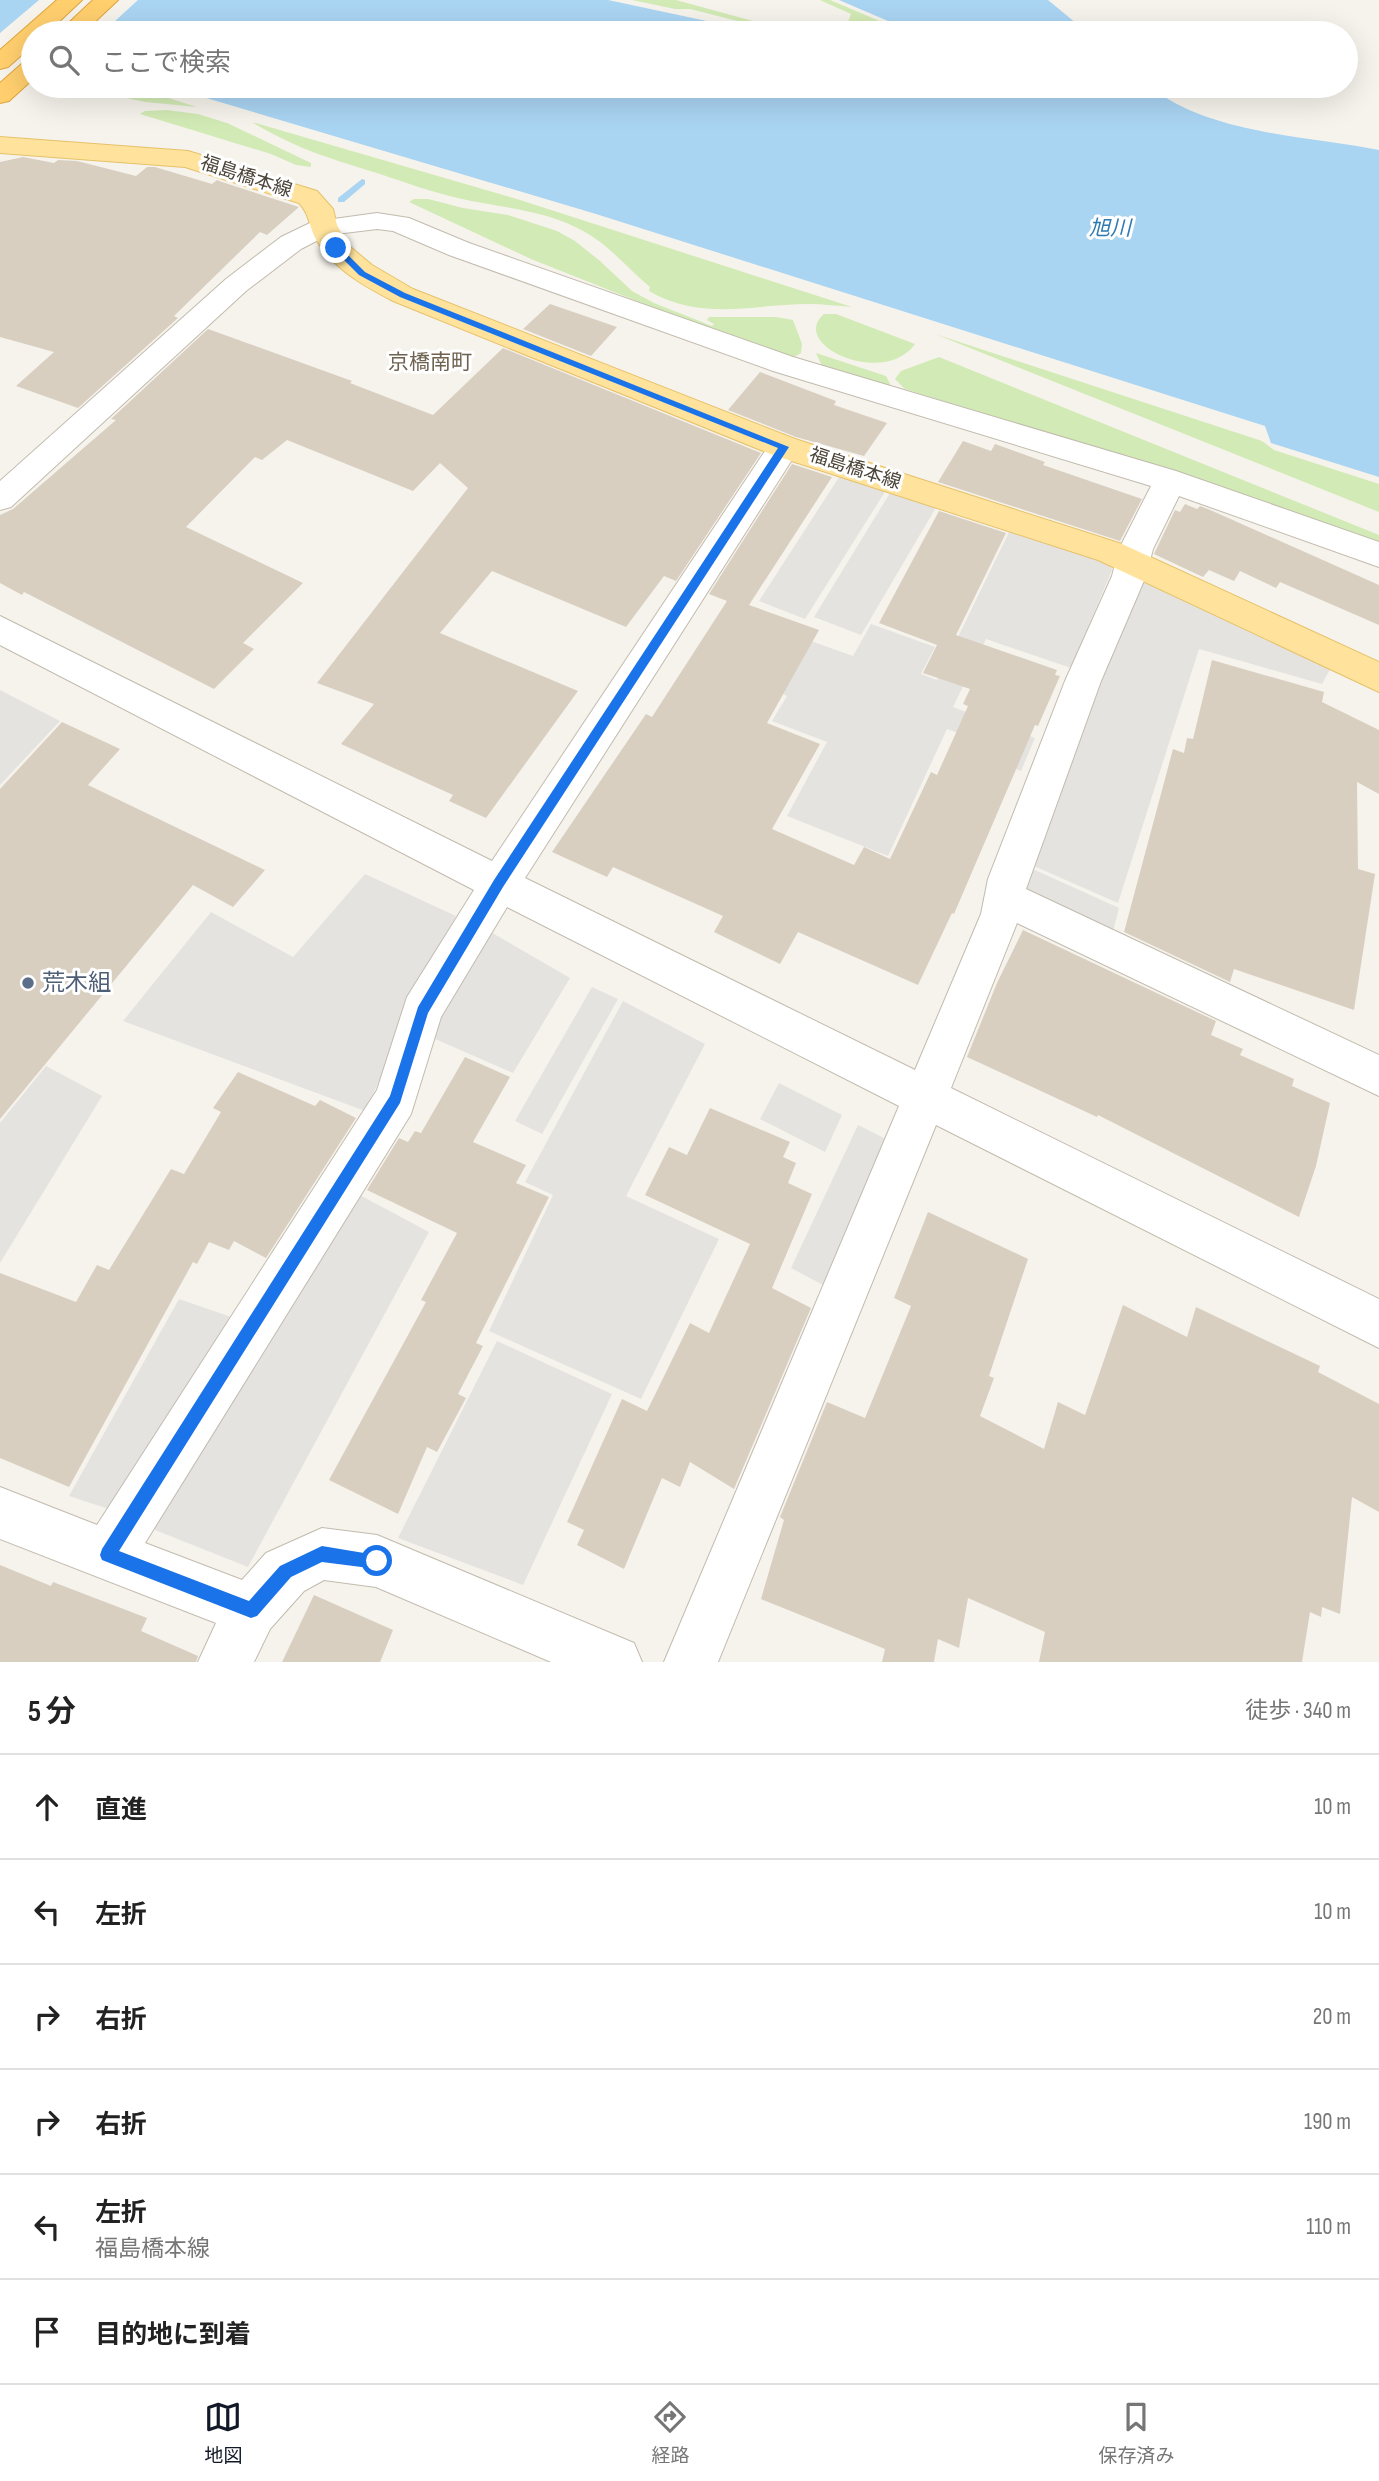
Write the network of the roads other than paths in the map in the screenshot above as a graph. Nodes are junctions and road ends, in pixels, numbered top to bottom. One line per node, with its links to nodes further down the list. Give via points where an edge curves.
1 (71, 0): 3 (highway)
2 (107, 0): 4 (highway)
3 (47, 21)
4 (83, 21)
5 (21, 44): 6 (highway)
6 (0, 62)
7 (21, 77): 8 (highway)
8 (2, 94)
9 (0, 145): 10 (main road, 福島橋本線, via 188,159 308,197 320,209)
10 (322, 228): 11 (main road, 福島橋本線, via 362,273 402,295); 12 (street, via 376,221 399,224 783,364); 13 (street, via 291,243 236,285)
11 (784, 447): 15 (main road, 福島橋本線); 18 (street)
12 (1170, 481): 14 (street); 15 (street)
13 (0, 499)
14 (1379, 555)
15 (1132, 562): 17 (main road, 福島橋本線); 19 (street, via 1073,706 1008,879)
16 (0, 629): 18 (street)
17 (1379, 677)
18 (499, 884): 21 (street); 24 (street, via 422,1011 396,1099)
19 (1005, 898): 20 (street); 21 (street)
20 (1379, 1076)
21 (926, 1095): 22 (street); 28 (street)
22 (1379, 1324)
23 (0, 1513): 24 (street)
24 (108, 1555): 25 (street)
25 (251, 1610): 26 (street); 27 (street, via 285,1572 322,1554 377,1561)
26 (225, 1662)
27 (615, 1662)
28 (691, 1662)

